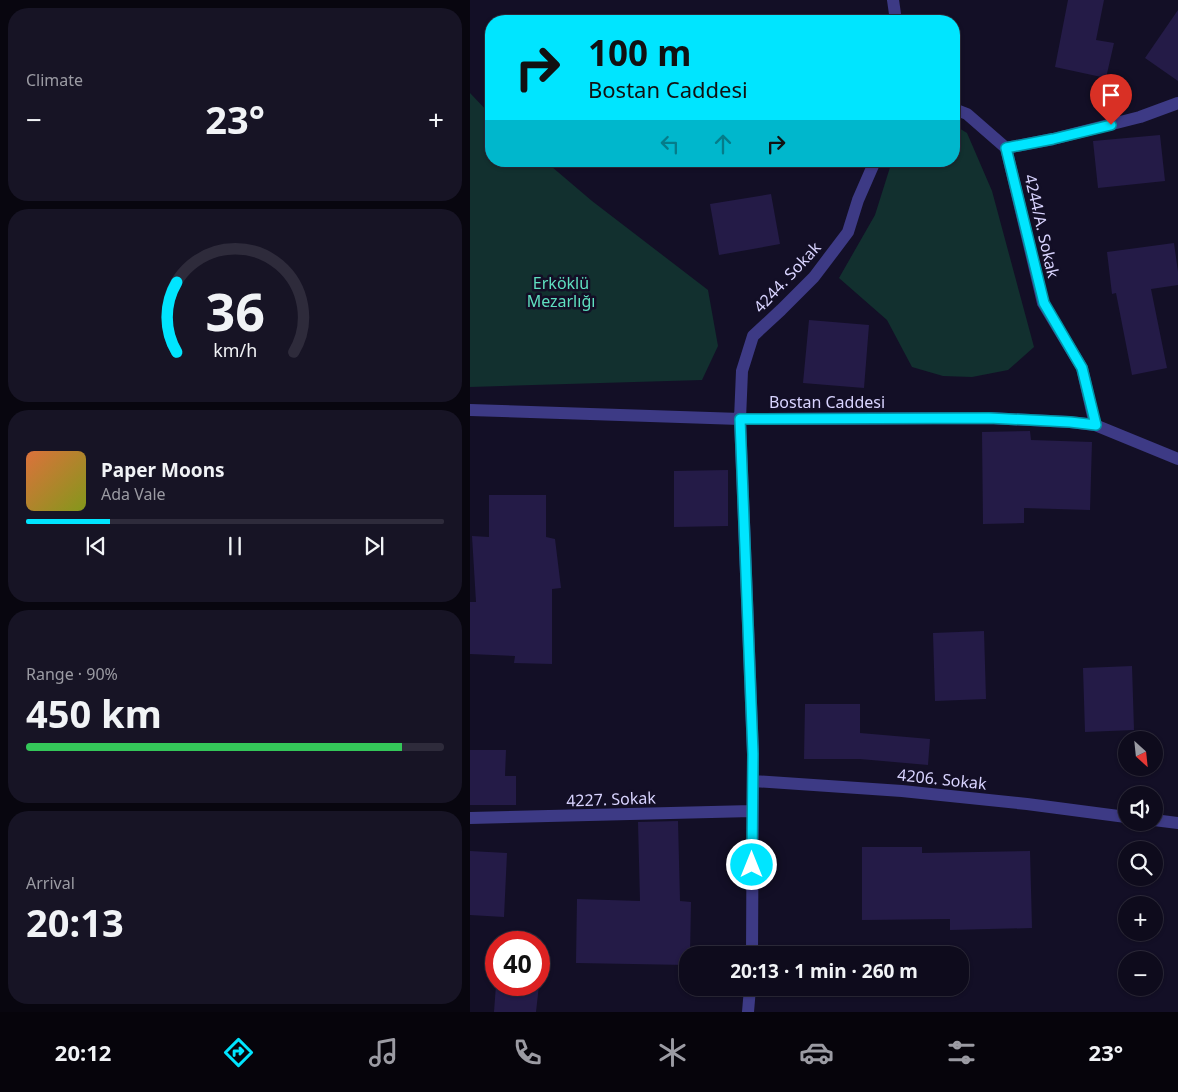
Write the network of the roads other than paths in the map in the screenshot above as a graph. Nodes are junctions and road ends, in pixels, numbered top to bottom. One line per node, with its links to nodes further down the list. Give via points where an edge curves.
1 (894, 0): 2 (street)
2 (895, 15)
3 (1178, 103): 5 (street, via 1140,117)
4 (960, 111): 5 (street)
5 (1006, 148): 9 (street, 4244/A. Sokak, via 1044,303 1082,368)
6 (872, 167): 8 (street, 4244. Sokak, via 848,232 814,277 754,336 742,371)
7 (470, 410): 8 (street, Bostan Caddesi)
8 (740, 419): 9 (street, Bostan Caddesi, via 989,418); 11 (street, 4244. Sokak)
9 (1096, 425): 10 (street, Bostan Caddesi)
10 (1178, 459)
11 (753, 781): 12 (street, 4244. Sokak); 13 (street, 4206. Sokak, via 902,791)
12 (752, 811): 14 (street, 4227. Sokak); 17 (street, 4244. Sokak)
13 (1118, 816)
14 (470, 818)
15 (1163, 821): 16 (street)
16 (1178, 823)
17 (752, 946)
18 (749, 996): 19 (street)
19 (748, 1012)

